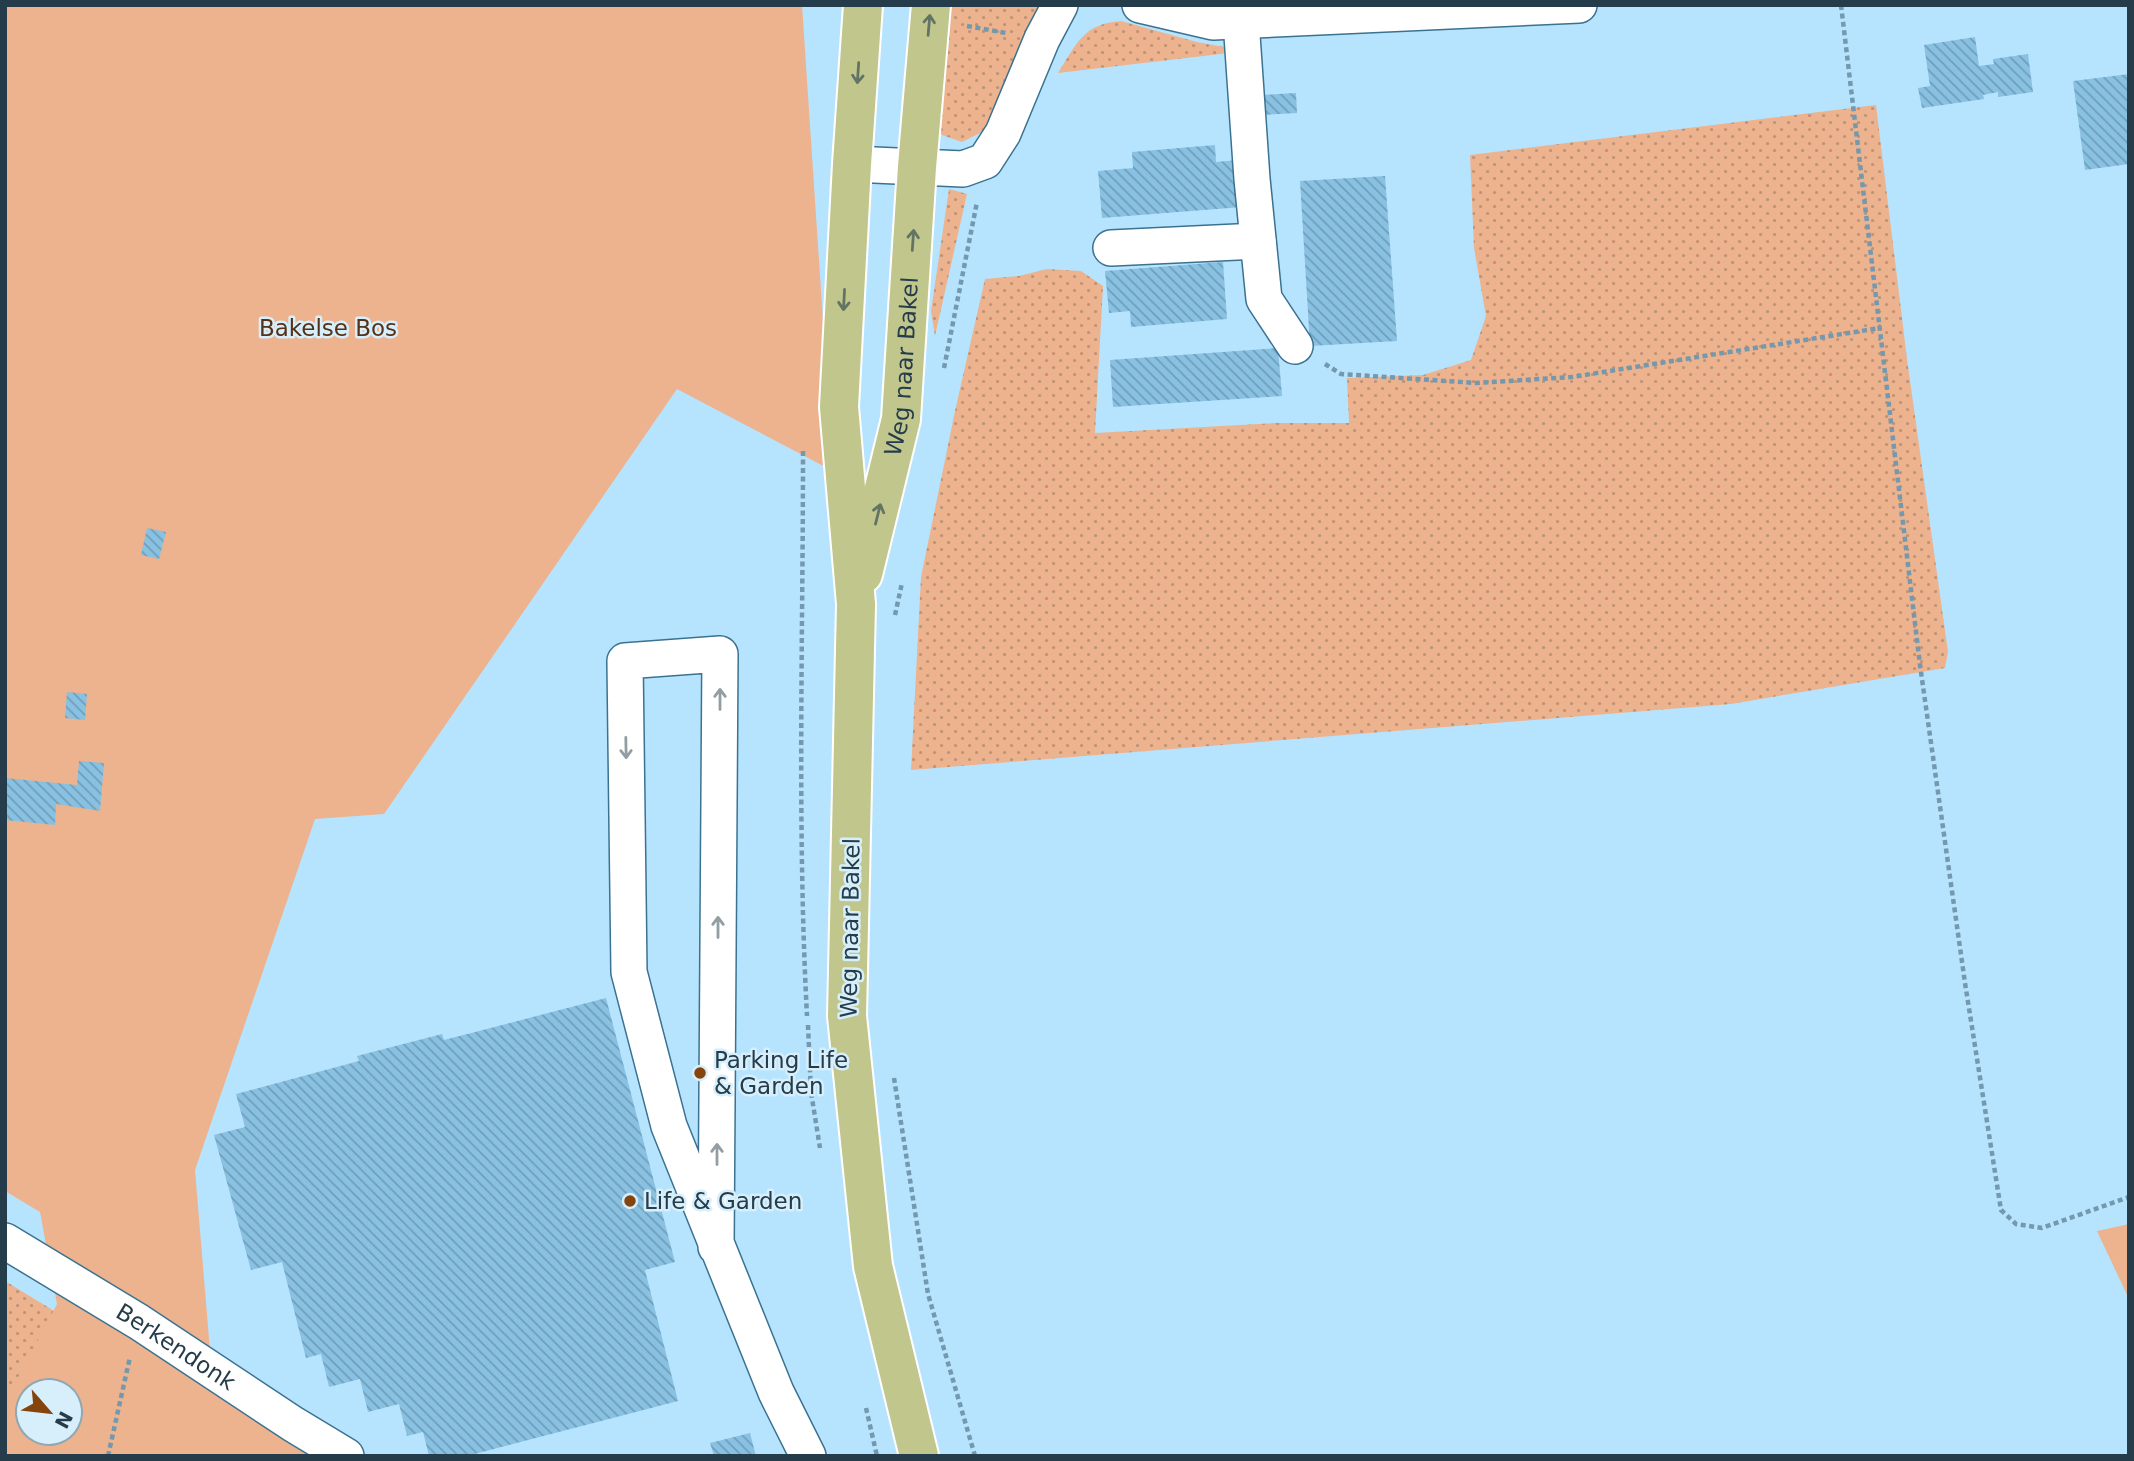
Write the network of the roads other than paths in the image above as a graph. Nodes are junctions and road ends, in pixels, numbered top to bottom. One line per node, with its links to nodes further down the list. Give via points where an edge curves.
1 (863, 5): 7 (main road, Weg naar Bakel, one-way to 7)
2 (931, 5): 8 (main road, Weg naar Bakel, one-way to 2)
3 (1060, 5): 8 (street, via 1003,133 985,161 963,169)
4 (1140, 5): 6 (street, via 1213,22)
5 (1578, 5): 6 (street)
6 (1241, 21): 9 (street)
7 (852, 163): 8 (street); 12 (main road, Weg naar Bakel, one-way to 12, via 839,407)
8 (917, 167): 12 (main road, Weg naar Bakel, one-way to 8, via 901,419)
9 (1258, 241): 10 (street); 11 (street, via 1264,299)
10 (1111, 248)
11 (1295, 346)
12 (856, 604): 17 (main road, Weg naar Bakel, via 847,1016 873,1266)
13 (5, 1241): 15 (street, Berkendonk)
14 (716, 1247): 14 (street, one-way to 14, via 720,654 625,661 629,972 670,1126); 16 (street, via 776,1392)
15 (346, 1456)
16 (808, 1456)
17 (919, 1456)

